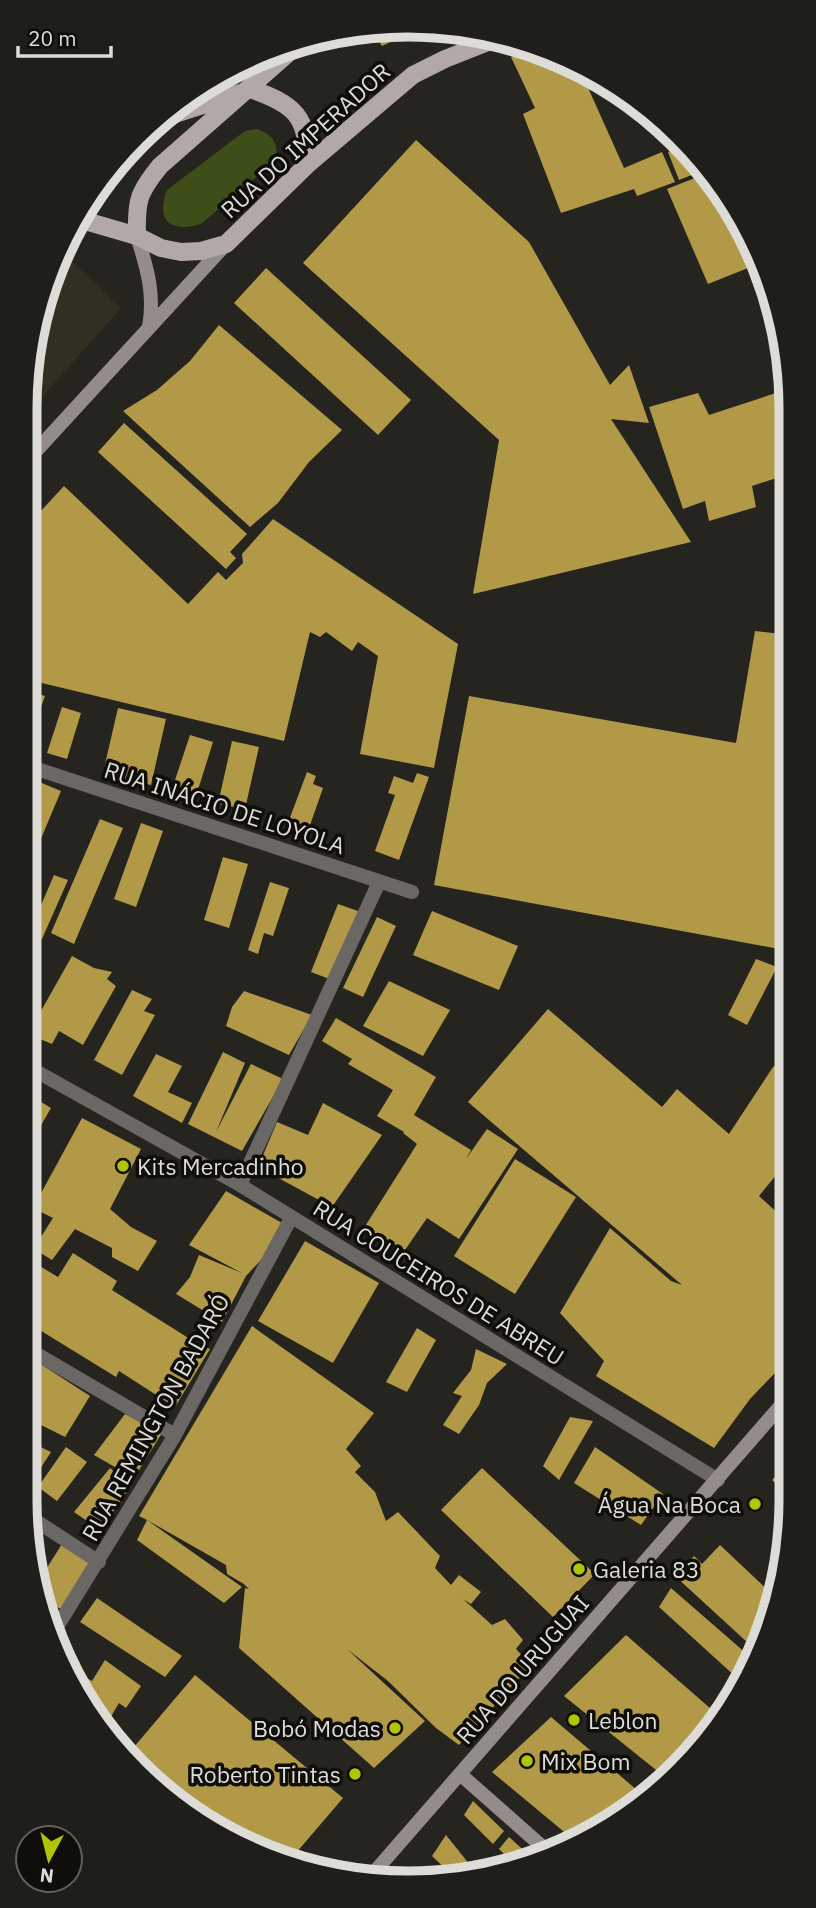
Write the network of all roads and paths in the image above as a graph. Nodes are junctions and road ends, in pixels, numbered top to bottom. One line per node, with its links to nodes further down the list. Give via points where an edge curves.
1 (482, 44): 5 (main road, RUA DO IMPERADOR, via 413,75)
2 (283, 58): 3 (main road)
3 (250, 89): 4 (main road); 5 (main road, via 273,97 301,121 308,139); 7 (main road, via 160,166 142,188 136,209)
4 (186, 110)
5 (307, 166): 8 (main road, RUA DO IMPERADOR)
6 (86, 221): 7 (main road)
7 (137, 236): 8 (main road, via 181,253); 9 (street, via 151,287)
8 (226, 244): 9 (street)
9 (148, 329): 10 (street)
10 (37, 449)
11 (37, 769): 12 (street, RUA INÁCIO DE LOYOLA)
12 (379, 882): 13 (street, RUA INÁCIO DE LOYOLA); 15 (street)
13 (411, 892)
14 (37, 1072): 15 (street, RUA COUCEIROS DE ABREU)
15 (240, 1185): 16 (street, RUA COUCEIROS DE ABREU)
16 (291, 1218): 19 (street, RUA REMINGTON BADARÓ); 20 (street, RUA COUCEIROS DE ABREU)
17 (37, 1355): 19 (street)
18 (779, 1408): 20 (street, RUA DO URUGUAI)
19 (175, 1435): 22 (street, RUA REMINGTON BADARÓ)
20 (718, 1480): 24 (street, RUA DO URUGUAI)
21 (38, 1522): 22 (street)
22 (99, 1562): 23 (street, RUA REMINGTON BADARÓ)
23 (59, 1626)
24 (460, 1774): 25 (street); 26 (street, RUA DO URUGUAI)
25 (542, 1846)
26 (377, 1869)

